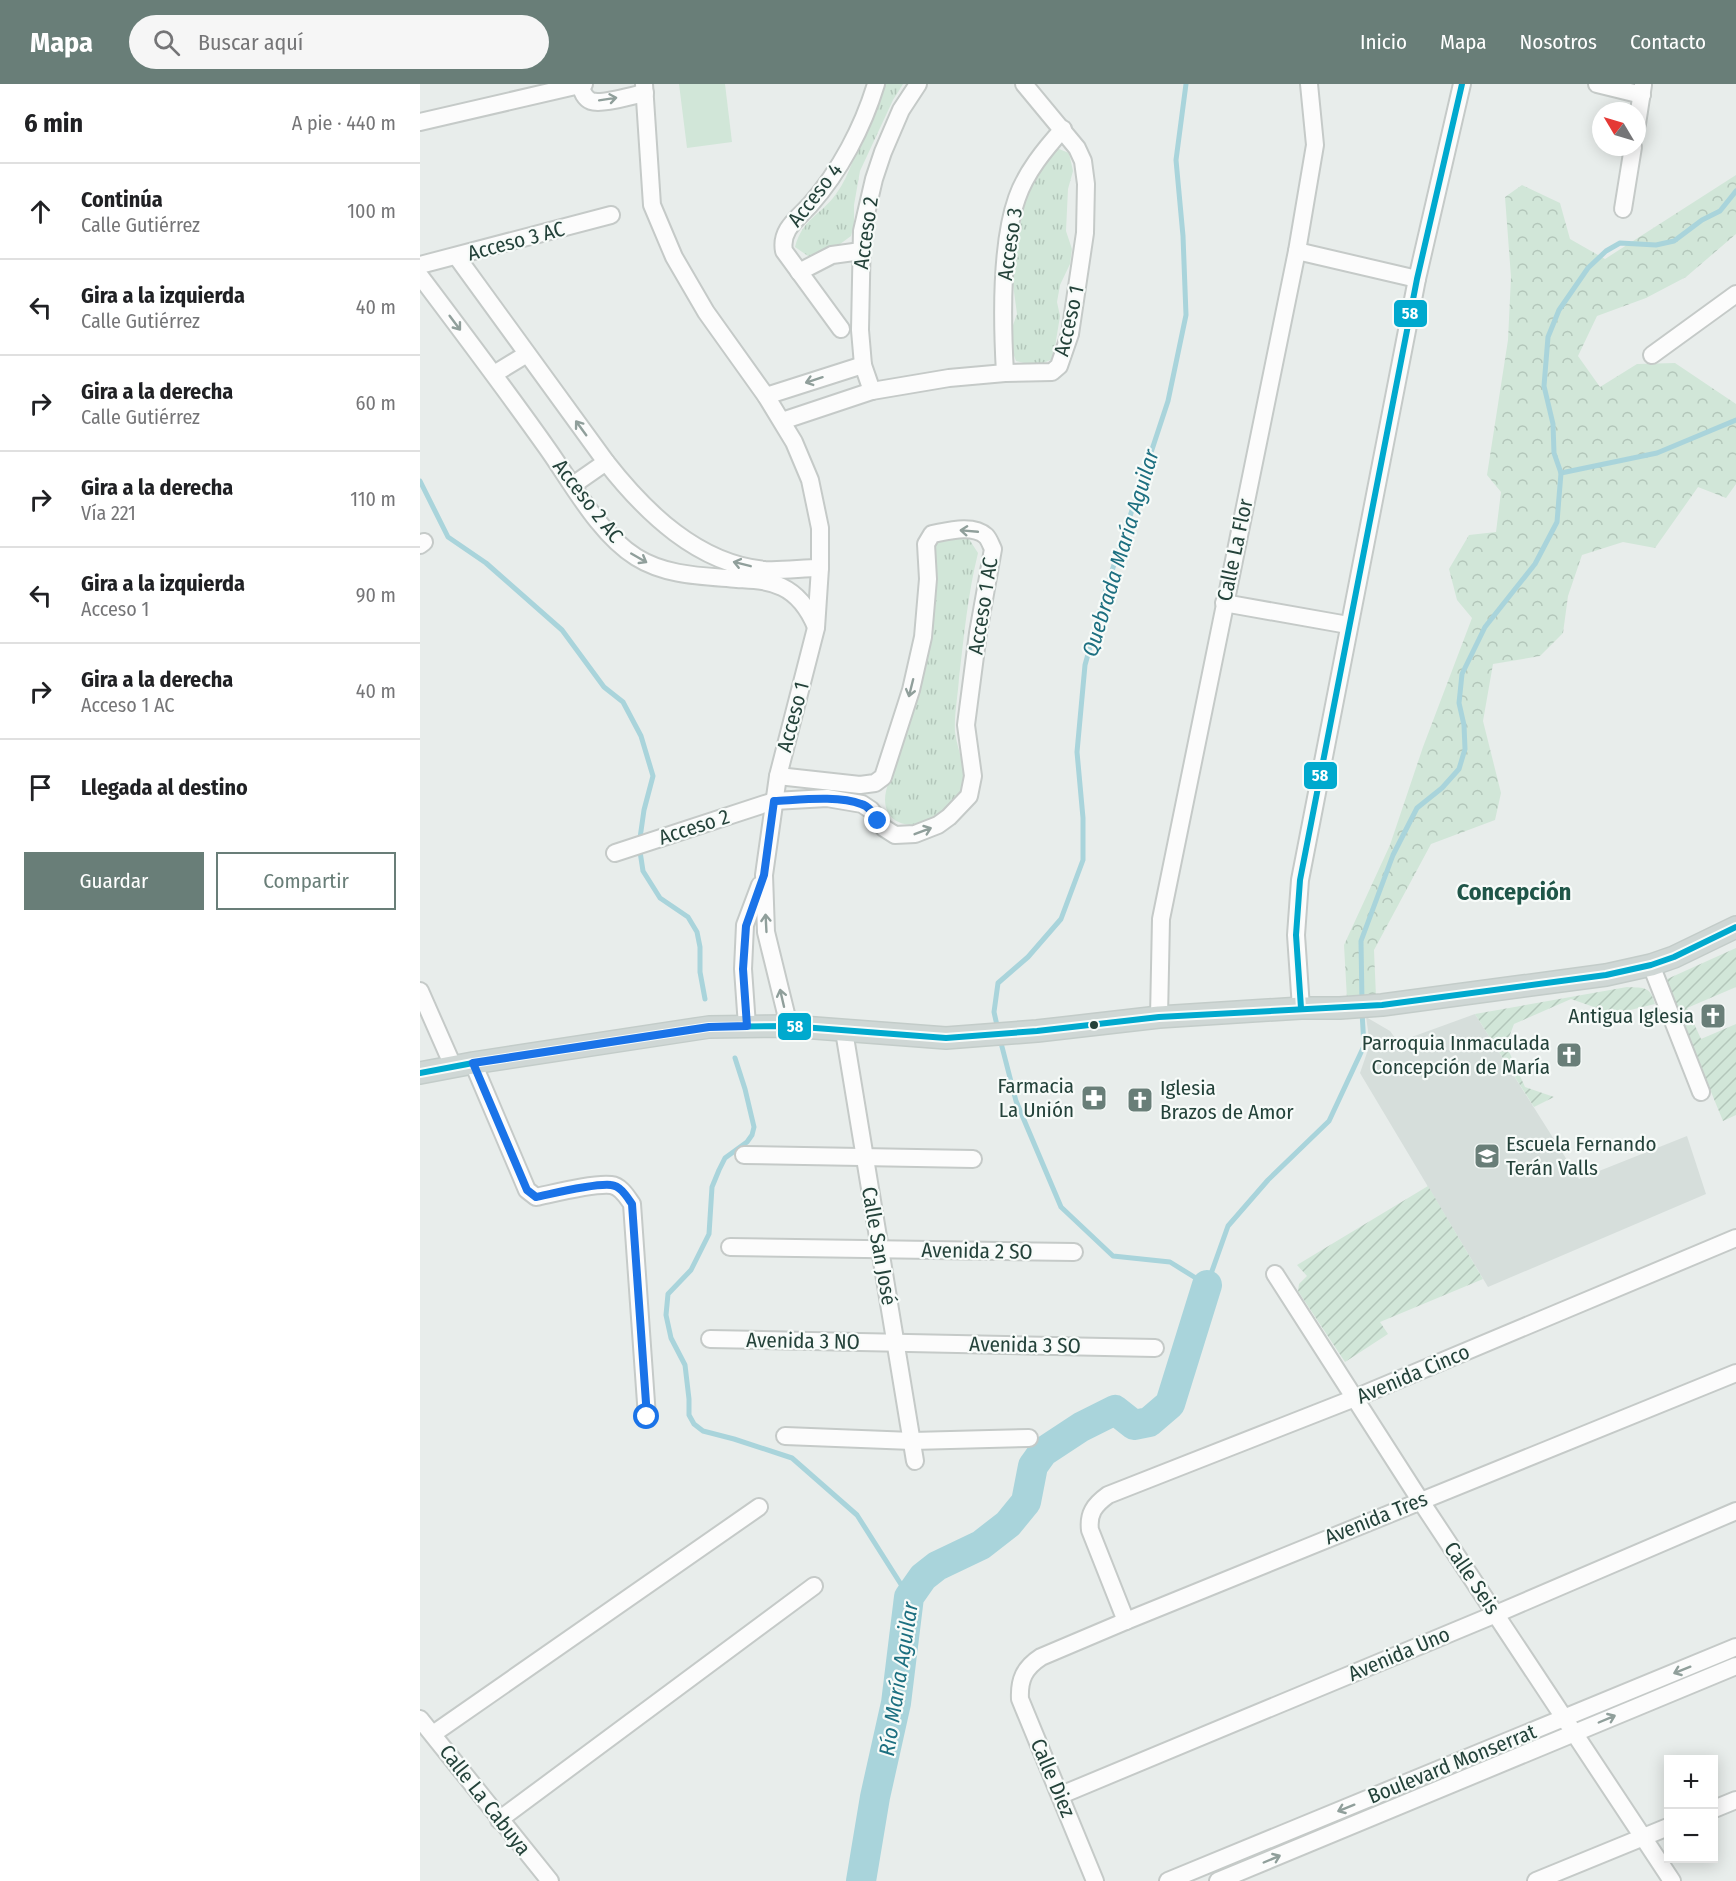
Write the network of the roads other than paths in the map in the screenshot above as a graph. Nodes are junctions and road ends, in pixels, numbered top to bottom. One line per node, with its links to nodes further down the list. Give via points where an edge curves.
1 (876, 84): 20 (street, Acceso 4, via 854,139 782,241 784,251)
2 (918, 84): 16 (street, Acceso 2, via 901,110 880,161 862,231)
3 (1024, 84): 12 (street, Acceso 1)
4 (1310, 84): 17 (street, Calle La Flor, via 1315,145)
5 (1462, 84): 22 (street)
6 (1597, 84): 10 (street)
7 (582, 85): 8 (street); 9 (street, one-way to 9, via 584,96 591,101)
8 (551, 88): 11 (street)
9 (645, 89): 31 (street, Acceso 1, via 652,205 674,257 706,312)
10 (1642, 90)
11 (420, 122)
12 (1063, 129): 28 (street, Acceso 3, via 1029,172 1017,198 1008,239 1004,288); 28 (street, Acceso 1, via 1083,161 1086,184 1085,233 1070,334 1059,366 1052,372)
13 (1632, 156): 14 (street)
14 (1623, 209)
15 (611, 215): 18 (street, Acceso 3 AC)
16 (861, 251): 20 (street, via 832,255); 27 (street, Acceso 2)
17 (1297, 251): 22 (street); 38 (street, Calle La Flor)
18 (458, 256): 19 (street, Acceso 3 AC); 25 (street, Acceso 2 AC)
19 (420, 265)
20 (799, 272): 24 (street, Acceso 4)
21 (420, 276): 29 (street, Acceso 2 AC, one-way to 29)
22 (1417, 279): 39 (street)
23 (1736, 294): 26 (street)
24 (841, 329)
25 (527, 354): 29 (street); 33 (street, Acceso 2 AC, one-way to 25)
26 (1652, 356)
27 (863, 365): 30 (street, Acceso 2); 31 (street, one-way to 31)
28 (1005, 373): 30 (street, Acceso 1)
29 (495, 374): 34 (street, Acceso 2 AC)
30 (872, 391): 32 (street, Acceso 1)
31 (766, 396): 32 (street, Acceso 1)
32 (783, 421): 36 (street, Acceso 1, via 810,480 820,528)
33 (606, 462): 34 (street); 35 (street, Acceso 2 AC, via 646,507)
34 (573, 485): 37 (street, Acceso 2 AC, one-way to 37, via 608,533 636,557 658,567)
35 (713, 556): 36 (street, Acceso 2 AC, one-way to 35, via 766,570); 37 (street)
36 (820, 567): 40 (street, Acceso 1)
37 (708, 577): 40 (street, Acceso 2 AC, via 764,581 782,587 799,599)
38 (1224, 603): 39 (street); 49 (street, Calle La Flor, via 1161,919)
39 (1348, 625): 48 (street, via 1300,880 1296,935)
40 (816, 628): 41 (street, Acceso 1)
41 (778, 776): 42 (street, Acceso 1); 42 (street, Acceso 1 AC, one-way to 41, via 826,798 862,804 884,828 906,836 938,825 969,796 973,776 966,725 993,549 987,537 979,532 947,531 932,534 926,544 928,579 923,637 911,690 883,777 875,783 860,785)
42 (774, 801): 43 (street, Acceso 2); 44 (street, Acceso 1)
43 (615, 852)
44 (764, 875): 50 (street, Acceso 1, via 746,926 743,969); 51 (street, Acceso 1, one-way to 44, via 766,932)
45 (1736, 927): 46 (main road)
46 (1651, 965): 48 (main road, via 1606,975 1382,1005); 55 (street)
47 (420, 991): 53 (street)
48 (1301, 1008): 49 (main road)
49 (1159, 1017): 52 (main road, via 946,1038)
50 (747, 1026): 51 (main road); 53 (main road, via 709,1027)
51 (789, 1026): 52 (main road)
52 (844, 1031): 57 (street, Calle San José)
53 (463, 1064): 54 (main road); 69 (street, via 527,1190 536,1197 613,1185 632,1204)
54 (420, 1073)
55 (1701, 1092)
56 (744, 1155): 57 (street)
57 (864, 1157): 58 (street); 61 (street, Calle San José)
58 (973, 1159)
59 (1736, 1238): 68 (street, Avenida Cinco)
60 (730, 1247): 61 (street, Avenida 2 SO)
61 (880, 1249): 62 (street, Avenida 2 SO); 65 (street, Calle San José)
62 (1074, 1252)
63 (1275, 1274): 68 (street, Calle Seis)
64 (710, 1339): 65 (street, Avenida 3 NO)
65 (896, 1343): 66 (street, Avenida 3 SO); 72 (street, Calle San José)
66 (1155, 1348)
67 (1736, 1373): 74 (street, Avenida Tres)
68 (1355, 1398): 74 (street, Calle Seis); 79 (street, Avenida Cinco, via 1108,1495 1099,1502 1092,1510 1090,1530)
69 (647, 1417)
70 (785, 1436): 72 (street)
71 (1029, 1438): 72 (street)
72 (912, 1441): 73 (street, Calle San José)
73 (915, 1461)
74 (1420, 1500): 78 (street, Calle Seis); 79 (street, Avenida Tres)
75 (759, 1507): 86 (street)
76 (1736, 1511): 78 (street, Avenida Uno)
77 (814, 1586): 90 (street)
78 (1496, 1614): 83 (street, Calle Seis); 87 (street, Avenida Uno)
79 (1126, 1621): 82 (street, Avenida Tres, via 1041,1657)
80 (1736, 1647): 83 (street, Boulevard Monserrat, one-way to 83)
81 (1736, 1666): 85 (street, Boulevard Monserrat, one-way to 81)
82 (1023, 1674): 87 (street, Calle Diez, via 1020,1699)
83 (1563, 1718): 85 (street, Calle Seis); 95 (street, Boulevard Monserrat, one-way to 95)
84 (420, 1719): 86 (street, Calle La Cabuya)
85 (1574, 1733): 92 (street, Calle Seis); 96 (street, Boulevard Monserrat, one-way to 85)
86 (433, 1734): 90 (street, Calle La Cabuya)
87 (1061, 1795): 94 (street, Calle Diez)
88 (1736, 1800): 89 (street)
89 (1718, 1807)
90 (499, 1820): 93 (street, Calle La Cabuya)
91 (1664, 1829): 92 (street)
92 (1644, 1837): 97 (street); 98 (street, Calle Seis)
93 (550, 1881)
94 (1095, 1881)
95 (1168, 1881)
96 (1218, 1881)
97 (1536, 1881)
98 (1672, 1881)

